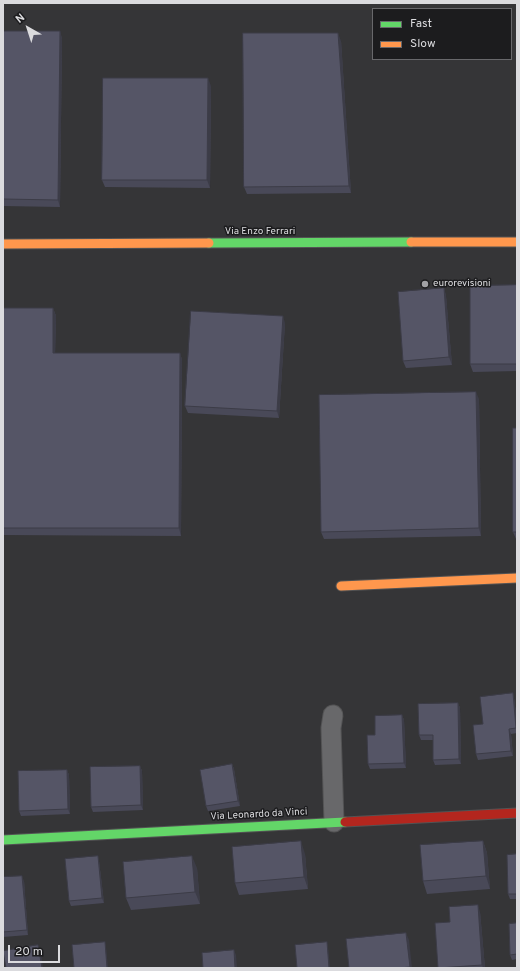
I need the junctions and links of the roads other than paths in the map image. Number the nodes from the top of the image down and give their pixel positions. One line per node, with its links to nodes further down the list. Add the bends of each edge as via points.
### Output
1 (517, 242): 2 (street, Via Enzo Ferrari)
2 (3, 244)
3 (517, 578): 4 (street)
4 (341, 586)
5 (333, 715): 7 (street, via 331,728)
6 (517, 812): 7 (street, Via Leonardo da Vinci)
7 (334, 822): 8 (street, Via Leonardo da Vinci)
8 (3, 840)

